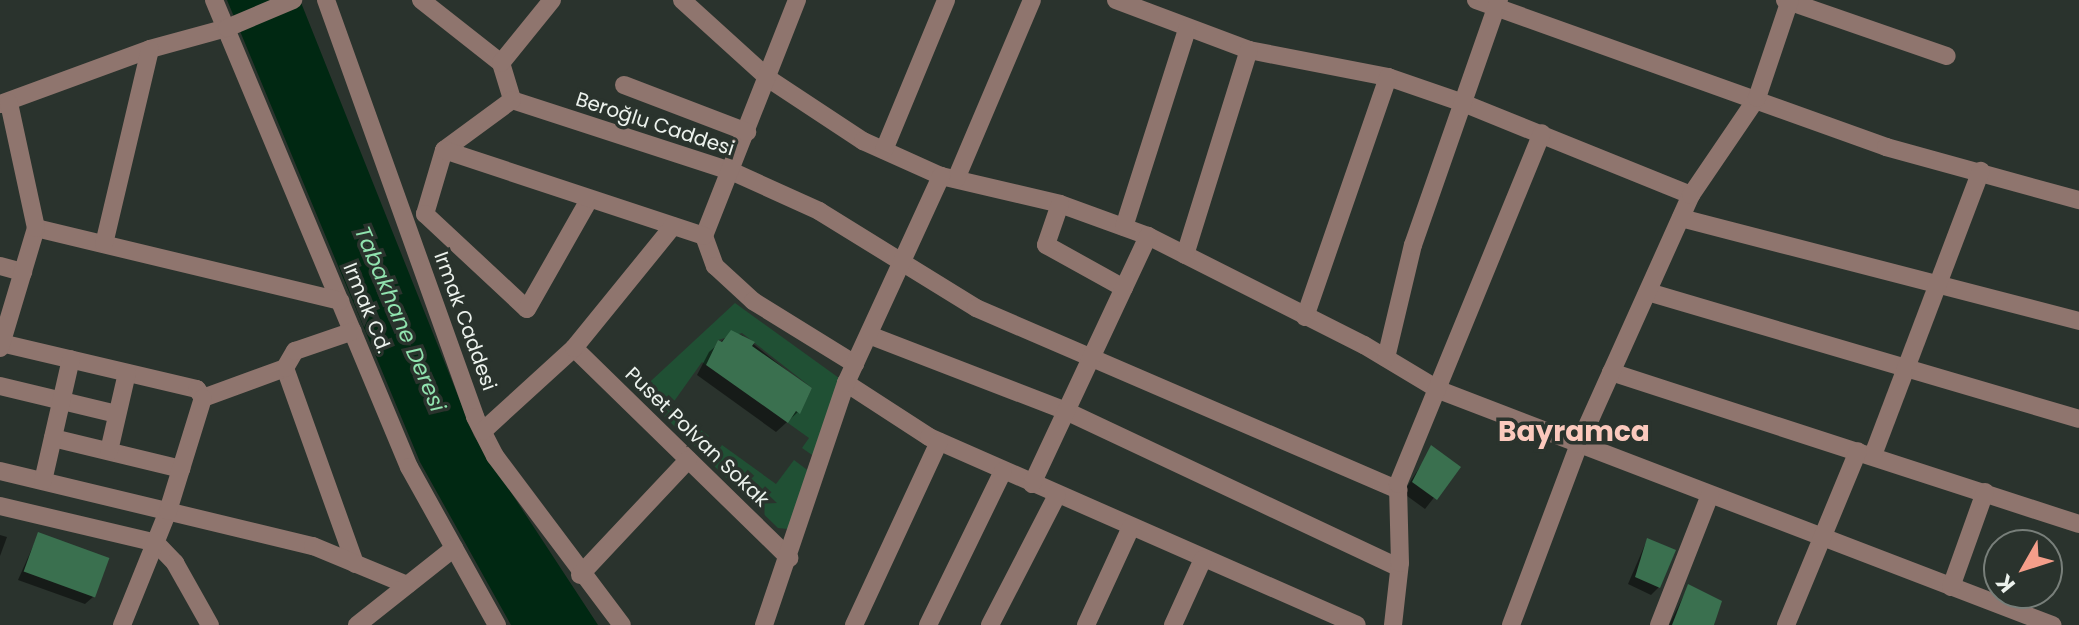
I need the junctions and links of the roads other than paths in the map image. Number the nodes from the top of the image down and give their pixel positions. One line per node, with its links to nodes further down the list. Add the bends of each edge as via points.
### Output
1 (214, 0): 14 (street, Irmak Cd.)
2 (293, 0): 14 (street)
3 (326, 0): 75 (street, Irmak Caddesi)
4 (421, 0): 19 (street)
5 (552, 0): 19 (street)
6 (682, 0): 21 (street)
7 (797, 0): 21 (street)
8 (946, 0): 30 (street)
9 (1032, 0): 33 (street)
10 (1116, 0): 15 (street)
11 (1476, 0): 13 (street)
12 (1788, 1): 18 (street); 23 (street)
13 (1498, 4): 23 (street); 26 (street)
14 (231, 26): 16 (street); 52 (street, Irmak Cd.)
15 (1187, 29): 17 (street); 40 (street)
16 (150, 49): 25 (street); 44 (street)
17 (1249, 50): 20 (street); 45 (street)
18 (1947, 56)
19 (501, 63): 24 (street)
20 (1388, 77): 26 (street); 53 (street)
21 (769, 79): 27 (street); 30 (street, via 817,114)
22 (624, 85): 27 (street)
23 (1757, 98): 32 (street, via 1886,147); 34 (street)
24 (512, 100): 29 (street); 31 (street, Beroğlu Caddesi)
25 (4, 103): 41 (street)
26 (1463, 103): 28 (street); 60 (street, via 1413,245)
27 (747, 132): 31 (street)
28 (1542, 133): 34 (street); 69 (street)
29 (444, 150): 35 (street); 35 (street, via 425,214 527,309)
30 (884, 150): 33 (street)
31 (731, 171): 42 (street); 47 (street, Beroğlu Caddesi, via 819,211)
32 (1981, 171): 36 (street); 49 (street)
33 (948, 178): 37 (street); 47 (street)
34 (1691, 195): 38 (street)
35 (589, 200): 39 (street)
36 (2079, 200)
37 (1060, 204): 40 (street); 50 (street, via 1046,245)
38 (1681, 218): 49 (street); 51 (street)
39 (673, 226): 42 (street); 58 (street)
40 (1124, 227): 43 (street)
41 (36, 228): 44 (street); 48 (street)
42 (704, 236): 62 (street, via 715,266 753,301)
43 (1148, 236): 45 (street); 50 (street)
44 (104, 244): 52 (street)
45 (1185, 255): 53 (street)
46 (0, 266): 48 (street)
47 (902, 266): 56 (street); 59 (street, Beroğlu Caddesi, via 976,308)
48 (23, 272): 57 (street)
49 (1940, 281): 54 (street); 63 (street)
50 (1124, 288): 59 (street)
51 (1648, 292): 63 (street); 65 (street)
52 (340, 301): 55 (street, Irmak Cd.)
53 (1305, 317): 60 (street)
54 (2079, 321)
55 (353, 331): 64 (street, via 295,351); 97 (street, Irmak Cd., via 409,467)
56 (869, 335): 62 (street); 72 (street)
57 (1, 345): 61 (street)
58 (574, 348): 75 (street); 81 (street, Puset Polvan Sokak)
59 (1092, 356): 72 (street); 87 (street, Beroğlu Caddesi)
60 (1386, 358): 69 (street)
61 (71, 359): 66 (street); 71 (street)
62 (855, 364): 67 (street)
63 (1904, 367): 74 (street); 80 (street)
64 (285, 368): 70 (street); 100 (street)
65 (1611, 372): 78 (street); 80 (street)
66 (127, 373): 70 (street, via 197,389); 73 (street)
67 (846, 383): 77 (street); 98 (street)
68 (0, 386): 71 (street)
69 (1439, 390): 78 (street); 87 (street)
70 (203, 398): 82 (street)
71 (62, 401): 73 (street); 76 (street)
72 (1066, 411): 86 (street); 101 (street)
73 (117, 414): 79 (street)
74 (2079, 419)
75 (483, 431): 102 (street, Irmak Caddesi)
76 (53, 438): 79 (street); 85 (street)
77 (939, 442): 84 (street); 112 (street)
78 (1579, 444): 90 (street); 119 (street)
79 (109, 451): 82 (street)
80 (1866, 453): 88 (street); 95 (street)
81 (688, 460): 98 (street, Puset Polvan Sokak); 102 (street)
82 (181, 469): 92 (street)
83 (0, 471): 85 (street)
84 (1003, 471): 86 (street); 113 (street)
85 (43, 481): 92 (street)
86 (1032, 484): 89 (street)
87 (1398, 490): 101 (street)
88 (1985, 492): 93 (street); 104 (street)
89 (1057, 495): 94 (street); 114 (street)
90 (1710, 495): 95 (street); 120 (street)
91 (0, 506): 96 (street)
92 (168, 511): 96 (street); 100 (street, via 313,546)
93 (2079, 524)
94 (1131, 527): 99 (street); 115 (street)
95 (1825, 539): 104 (street); 121 (street)
96 (156, 543): 106 (street); 107 (street, via 175,563)
97 (454, 548): 103 (street); 109 (street, Irmak Cd.)
98 (789, 558): 111 (street)
99 (1203, 559): 116 (street); 117 (street)
100 (355, 564): 103 (street)
101 (1399, 568): 118 (street)
102 (580, 575): 110 (street, Irmak Caddesi)
103 (407, 585): 108 (street)
104 (1951, 587): 105 (street)
105 (2030, 621): 122 (street)
106 (122, 625)
107 (210, 625)
108 (357, 625)
109 (497, 625)
110 (622, 625)
111 (764, 625)
112 (854, 625)
113 (928, 625)
114 (990, 625)
115 (1086, 625)
116 (1173, 625)
117 (1357, 625)
118 (1393, 625)
119 (1511, 625)
120 (1659, 625)
121 (1786, 625)
122 (2052, 625)

